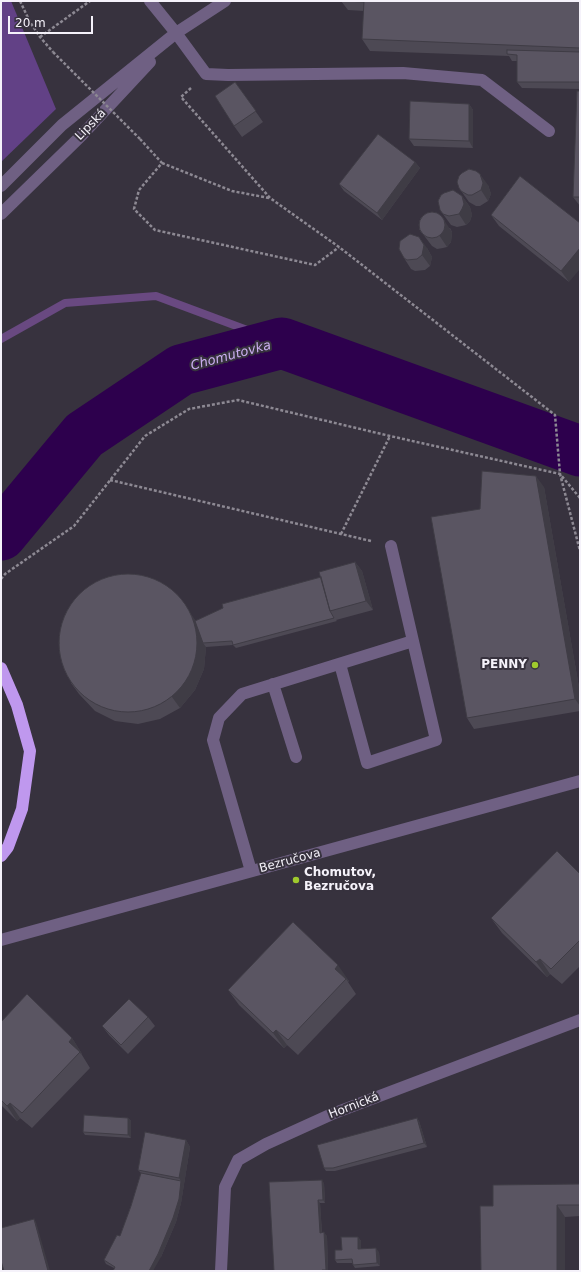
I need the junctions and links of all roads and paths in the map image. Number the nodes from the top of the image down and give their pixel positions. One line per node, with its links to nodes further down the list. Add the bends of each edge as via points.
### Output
1 (20, 1): 6 (path)
2 (90, 1): 6 (path)
3 (150, 1): 5 (street)
4 (225, 1): 5 (street, Lipská)
5 (176, 34): 7 (street); 10 (street, Lipská, via 62,125); 12 (street, Lipská, via 82,135)
6 (40, 37): 9 (path, bridge)
7 (206, 74): 8 (street, via 403,73 482,80); 11 (path, via 181,97)
8 (549, 131)
9 (162, 163): 11 (path, via 232,191); 13 (path, via 139,190 134,209 155,230 315,265)
10 (1, 186)
11 (270, 198): 13 (path)
12 (1, 214)
13 (339, 248): 15 (path, via 555,415)
14 (390, 436): 15 (path); 16 (path, via 238,400 189,409 145,436); 18 (path)
15 (560, 474): 17 (path); 20 (path)
16 (110, 480): 18 (path); 21 (path, via 74,526)
17 (580, 498)
18 (342, 534): 19 (path)
19 (391, 546): 22 (street)
20 (580, 551)
21 (1, 579)
22 (412, 641): 23 (street); 23 (street, via 436,740 367,763)
23 (340, 664): 25 (street)
24 (1, 668): 28 (highway, via 17,704 30,751 22,809 8,847)
25 (273, 684): 26 (street); 29 (street, via 242,694 219,718 213,740)
26 (296, 757)
27 (580, 782): 29 (street, Bezručova)
28 (1, 856)
29 (251, 871): 30 (street, Bezručova)
30 (1, 940)
31 (580, 1020): 32 (street, Hornická, via 332,1114 266,1144 238,1160 225,1187)
32 (221, 1271)

